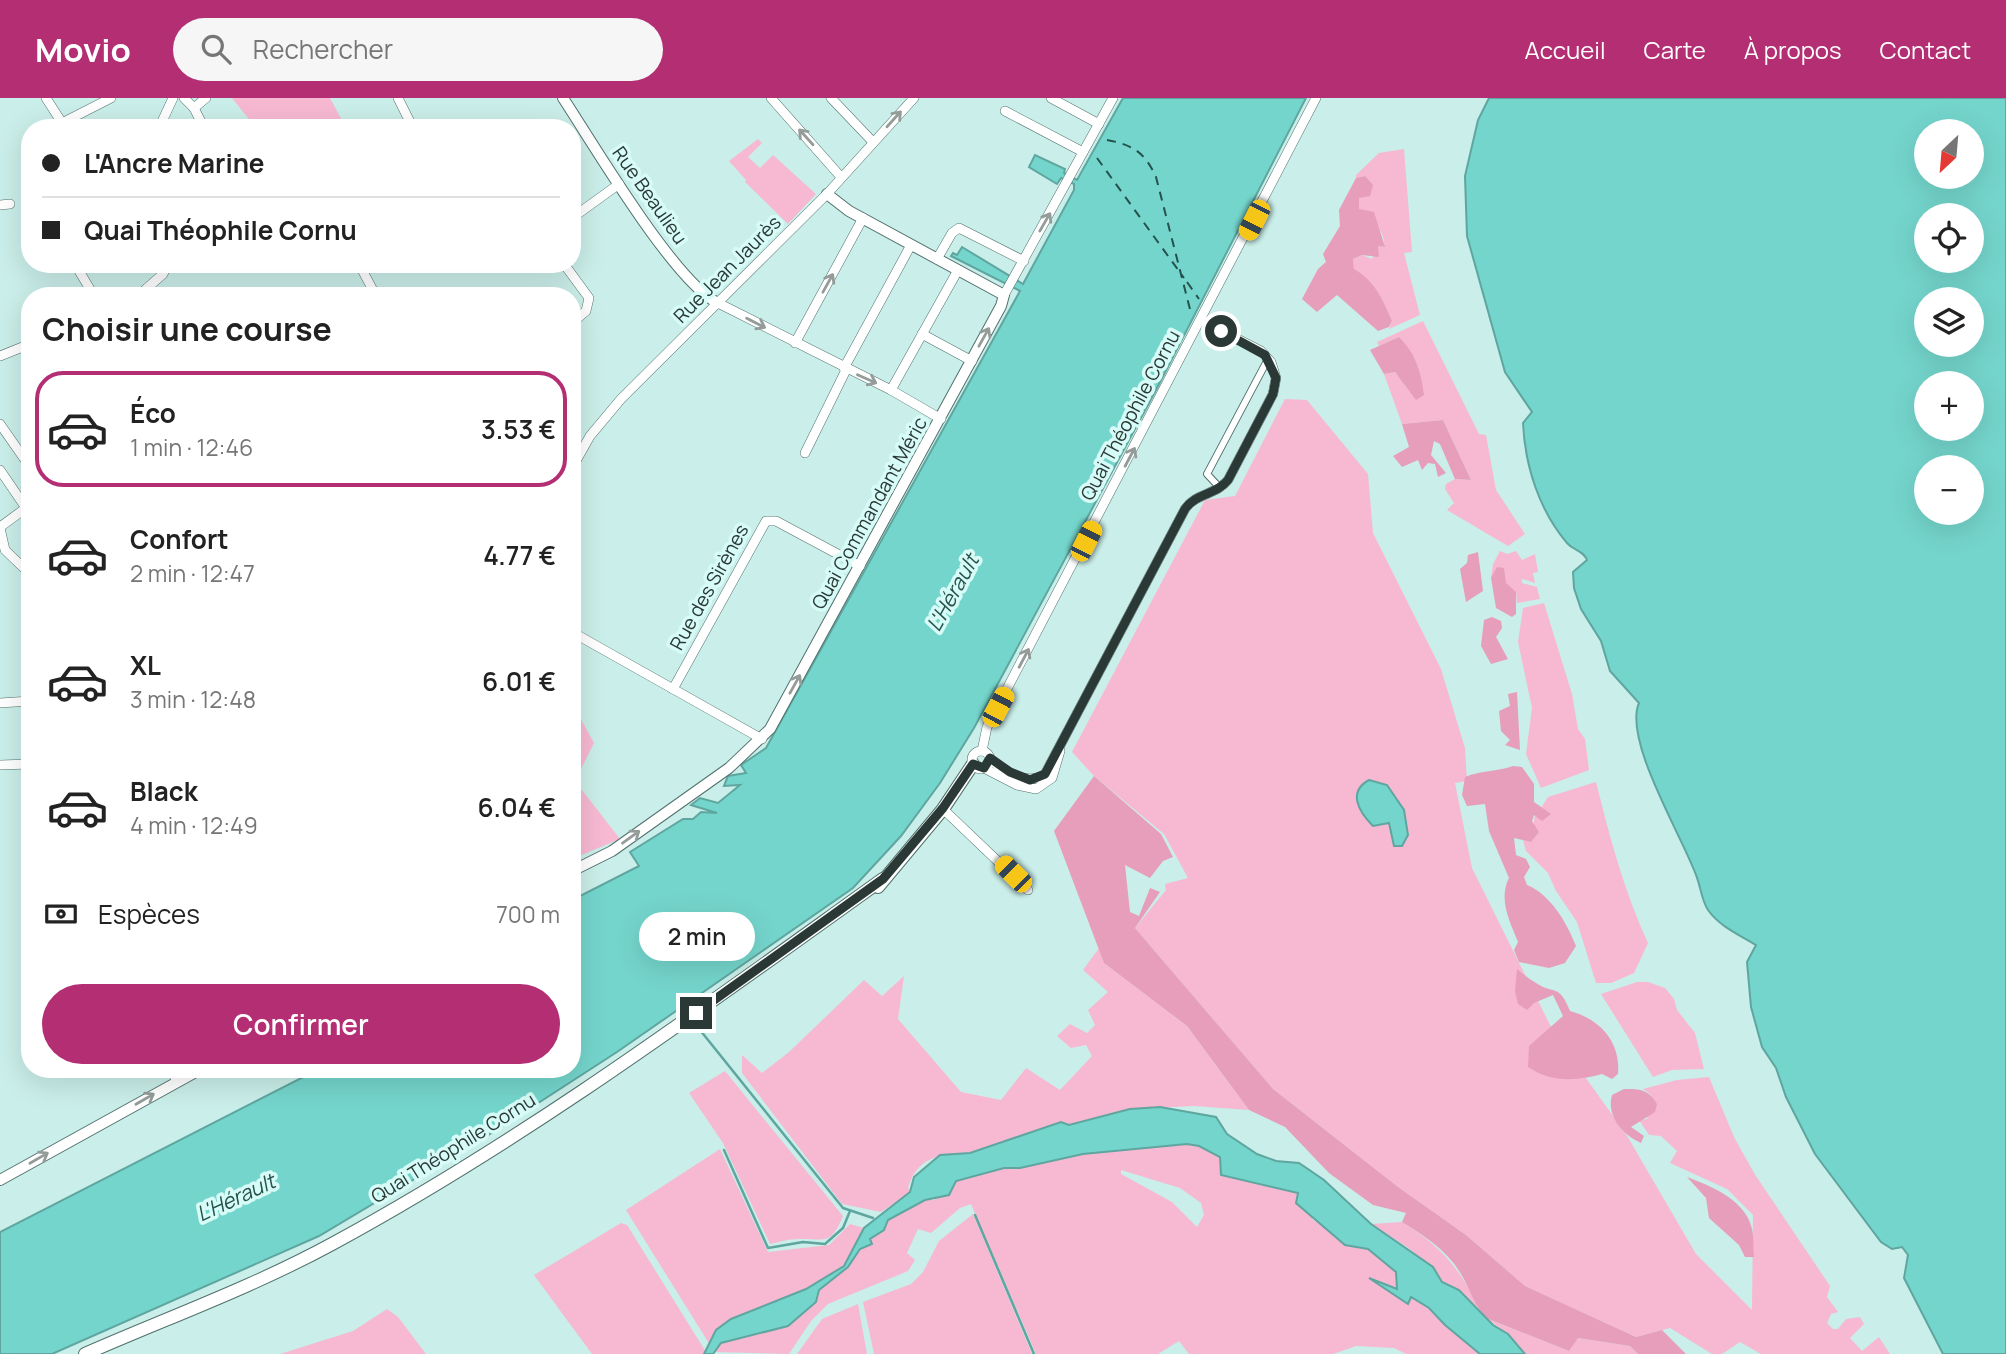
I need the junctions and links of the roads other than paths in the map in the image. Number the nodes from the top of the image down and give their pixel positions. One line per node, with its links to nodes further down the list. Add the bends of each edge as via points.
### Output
1 (46, 98): 16 (street)
2 (111, 98): 17 (street)
3 (173, 98): 18 (street)
4 (184, 98): 14 (street)
5 (206, 98): 14 (street)
6 (398, 98): 20 (street)
7 (563, 98): 21 (street, Rue Beaulieu)
8 (771, 98): 26 (street, one-way to 8)
9 (831, 98): 24 (street)
10 (914, 98): 24 (street, Rue Jean Jaurès, one-way to 10)
11 (1051, 98): 22 (street)
12 (1113, 98): 22 (street, Quai Commandant Méric)
13 (1316, 98): 41 (street, Quai Théophile Cornu)
14 (194, 108): 19 (street)
15 (1005, 111): 25 (street)
16 (60, 119)
17 (74, 119)
18 (163, 119)
19 (200, 119)
20 (408, 119)
21 (577, 119)
22 (1099, 124): 25 (street, Quai Commandant Méric)
23 (581, 126): 27 (street, Rue Beaulieu)
24 (873, 142): 26 (street, Rue Jean Jaurès)
25 (1083, 152): 33 (street, Quai Commandant Méric, one-way to 25)
26 (841, 177): 28 (street, Rue Jean Jaurès)
27 (619, 184): 29 (street); 39 (street, Rue Beaulieu, via 686,275)
28 (827, 194): 30 (street); 39 (street, Rue Jean Jaurès)
29 (581, 211)
30 (863, 218): 31 (street); 43 (street, one-way to 30)
31 (911, 245): 32 (street); 48 (street)
32 (937, 259): 33 (street, via 959,228); 34 (street)
33 (1024, 261): 38 (street, Quai Commandant Méric)
34 (958, 270): 38 (street); 42 (street)
35 (164, 273): 36 (street)
36 (148, 287)
37 (581, 287): 40 (street, via 589,298)
38 (1009, 287): 47 (street, Quai Commandant Méric, one-way to 38)
39 (718, 303): 43 (street, one-way to 43); 52 (street, Rue Jean Jaurès, via 615,406)
40 (581, 315)
41 (1202, 321): 46 (street); 68 (street, Quai Théophile Cornu, one-way to 41, via 987,727)
42 (922, 334): 47 (street); 49 (street)
43 (795, 343): 48 (street)
44 (21, 348): 45 (street)
45 (0, 356)
46 (1268, 359): 56 (street, via 1276,378 1273,394); 56 (street, via 1207,474)
47 (972, 361): 50 (street, Quai Commandant Méric)
48 (845, 369): 49 (street, one-way to 49); 53 (street)
49 (891, 390): 50 (street)
50 (941, 419): 61 (street, Quai Commandant Méric)
51 (0, 424): 54 (street)
52 (581, 452)
53 (805, 453)
54 (21, 454)
55 (0, 470): 57 (street)
56 (1220, 488): 67 (street, via 1196,498 1185,509)
57 (21, 501)
58 (21, 512): 59 (street)
59 (0, 528): 60 (street, via 5,550)
60 (21, 565)
61 (860, 566): 63 (street, Rue des Sirènes, via 776,521 766,521); 66 (street, Quai Commandant Méric, one-way to 61)
62 (581, 637): 63 (street)
63 (674, 689): 66 (street)
64 (21, 702): 65 (street)
65 (0, 703)
66 (762, 739): 74 (street, Quai Commandant Méric, one-way to 66, via 612,851)
67 (1060, 746): 69 (street, via 1045,774 1035,779 1021,777); 72 (street, via 1052,778 1036,789)
68 (982, 751): 69 (street); 72 (street, Quai Théophile Cornu, via 974,753)
69 (990, 758): 72 (street)
70 (21, 764): 71 (street)
71 (0, 765)
72 (978, 766): 73 (main road, Quai Théophile Cornu)
73 (943, 808): 75 (street); 80 (main road, Quai Théophile Cornu, via 876,890 849,914 815,929 501,1145 332,1244)
74 (581, 866)
75 (1028, 890)
76 (175, 1078): 78 (street)
77 (184, 1078): 78 (street)
78 (177, 1082): 79 (street, one-way to 78)
79 (0, 1180)
80 (85, 1354)

